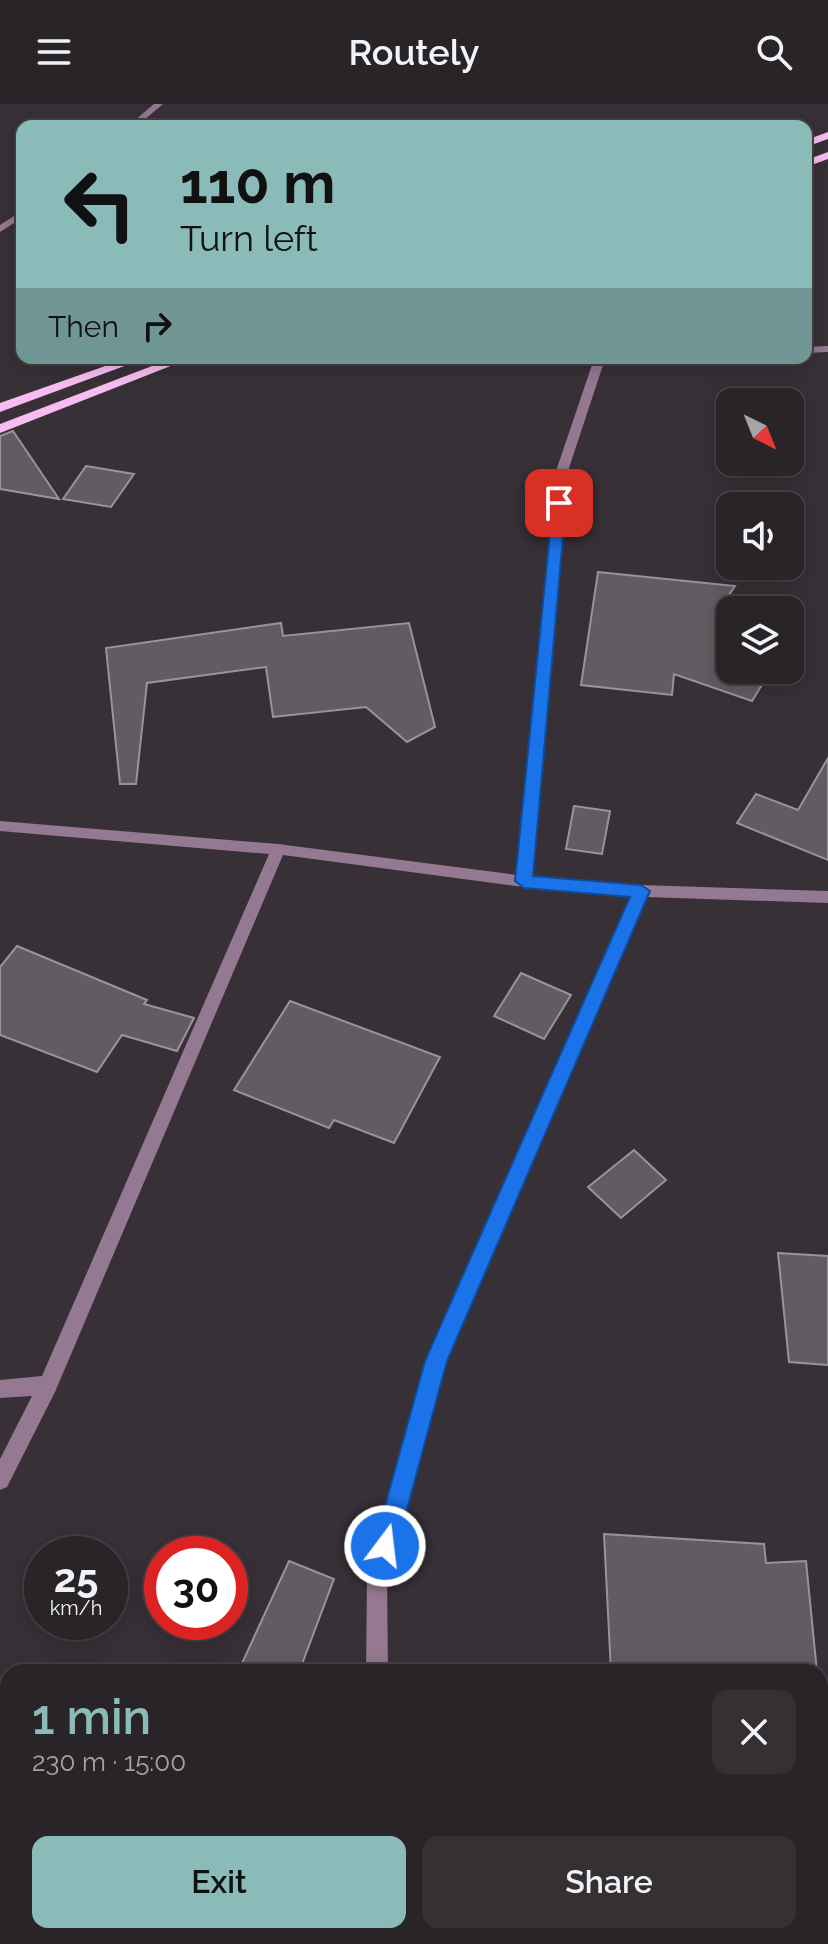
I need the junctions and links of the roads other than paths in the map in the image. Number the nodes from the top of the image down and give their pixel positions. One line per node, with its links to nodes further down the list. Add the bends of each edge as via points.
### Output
1 (159, 104): 2 (street)
2 (139, 120)
3 (123, 364): 6 (main road)
4 (169, 364): 7 (main road)
5 (598, 364): 10 (street, via 562,471)
6 (0, 408)
7 (0, 429)
8 (0, 826): 9 (street)
9 (278, 849): 10 (street); 13 (street)
10 (524, 881): 11 (street)
11 (641, 891): 12 (street); 16 (street, via 436,1361 377,1577)
12 (828, 897)
13 (48, 1385): 14 (street); 15 (street)
14 (0, 1389)
15 (0, 1480)
16 (377, 1664)

